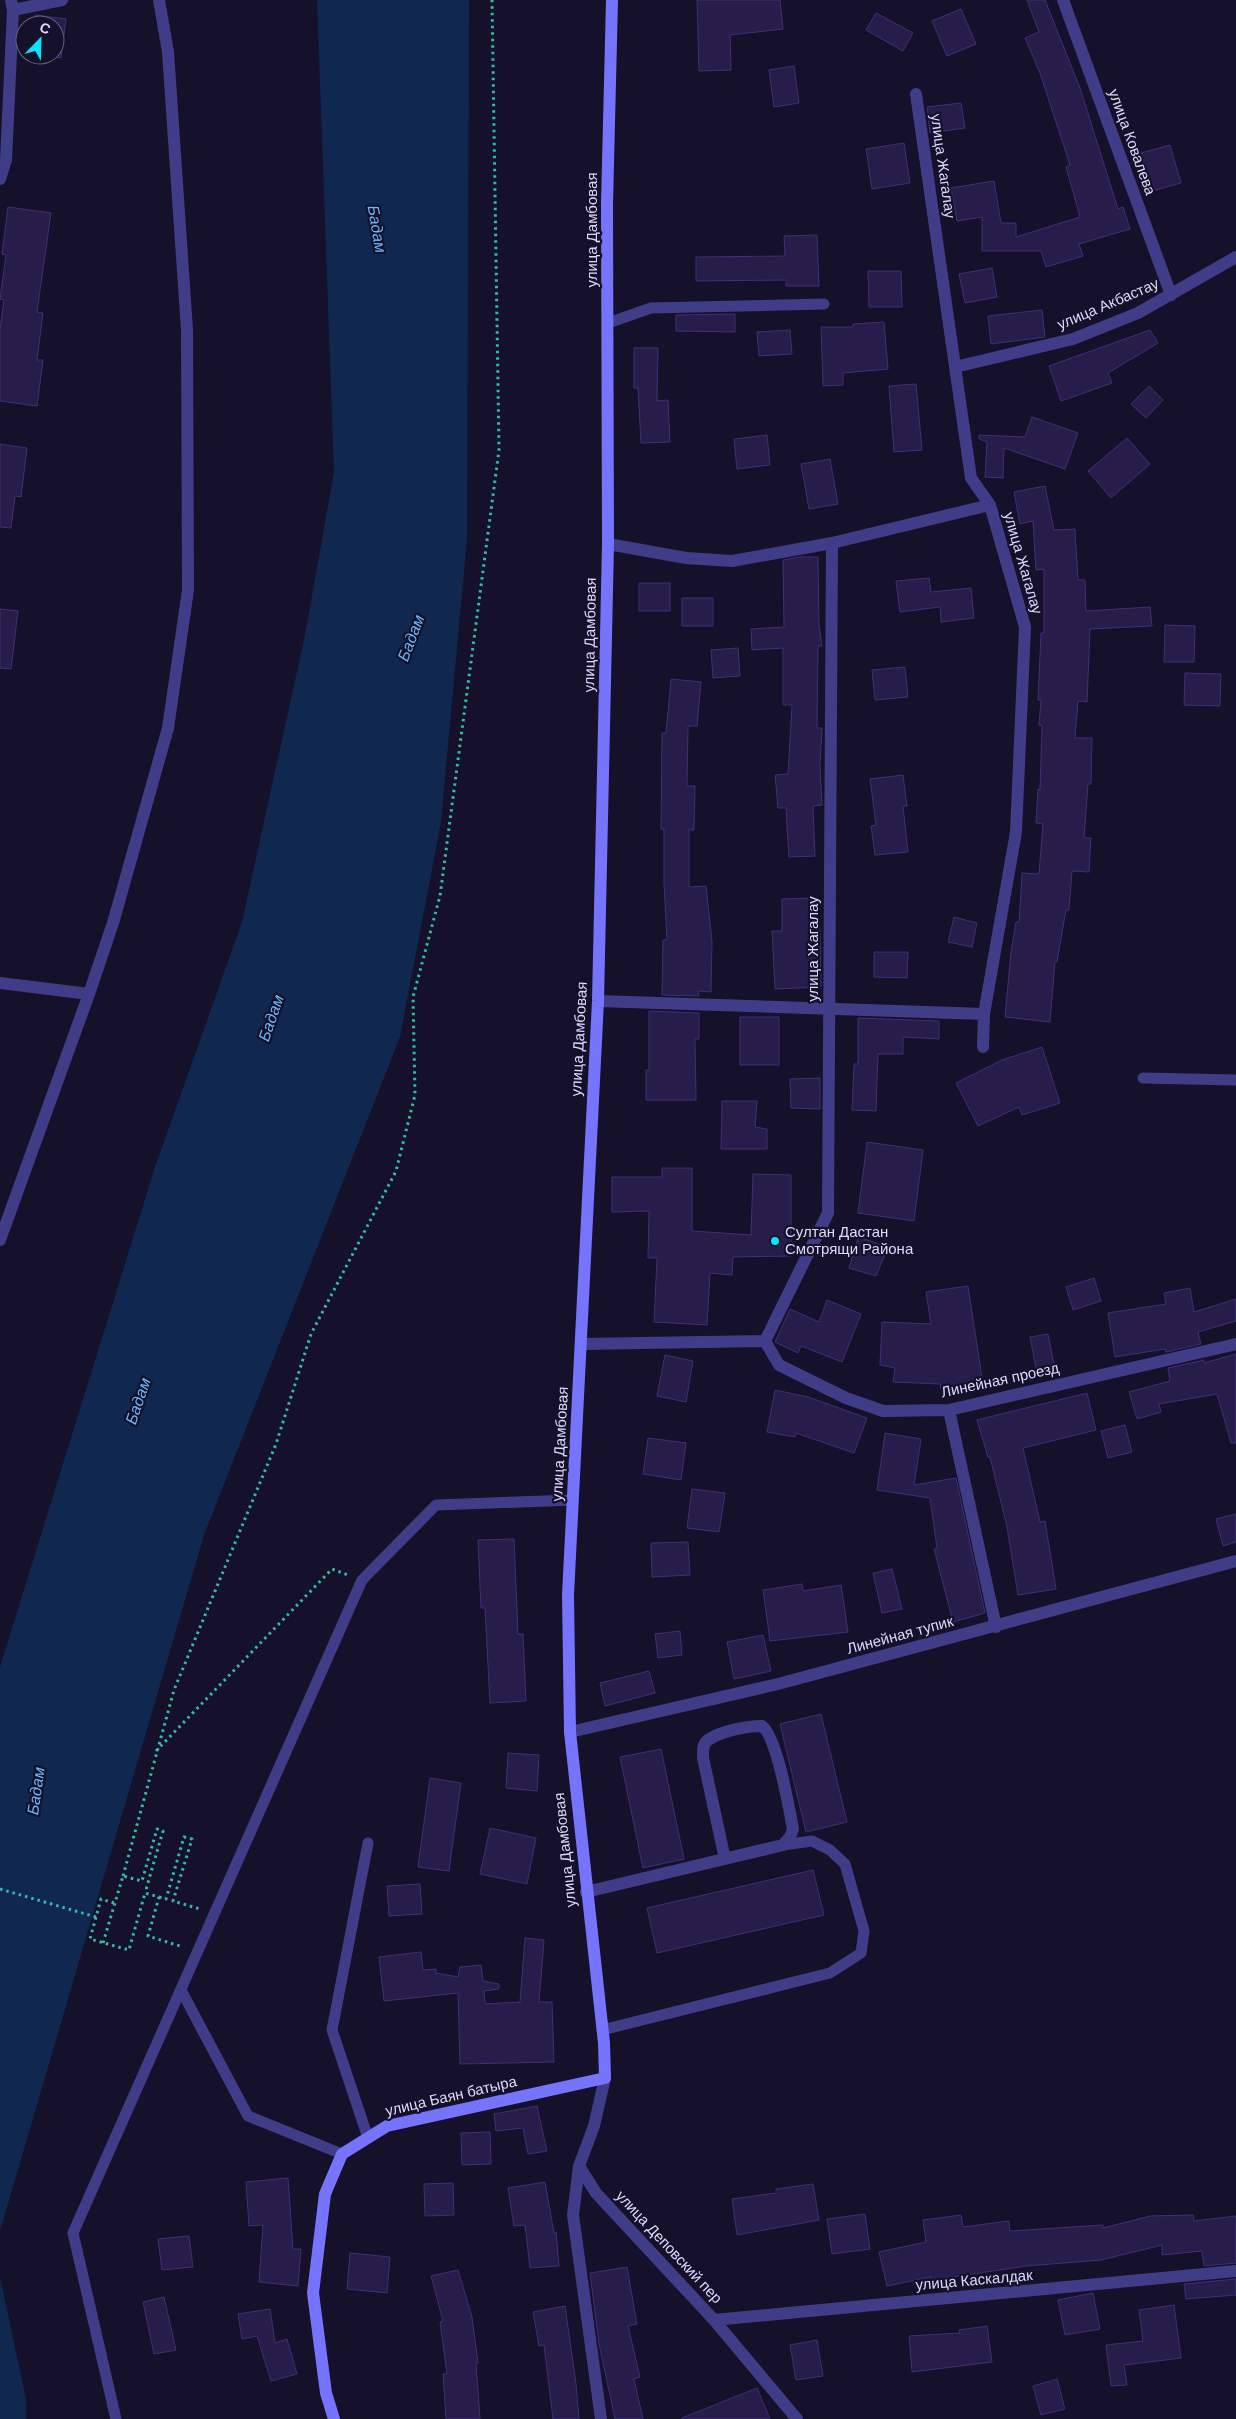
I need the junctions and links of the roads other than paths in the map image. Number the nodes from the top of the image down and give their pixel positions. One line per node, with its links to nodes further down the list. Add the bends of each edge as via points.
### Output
1 (62, 0): 5 (street)
2 (159, 0): 18 (street, via 168,52 187,330 188,590 168,728 113,923)
3 (612, 0): 12 (street, улица Дамбовая)
4 (1063, 0): 10 (street, улица Ковалева)
5 (12, 5): 7 (street)
6 (916, 94): 13 (street, улица Жагалау)
7 (4, 138): 8 (street, via 6,160)
8 (0, 179)
9 (1236, 257): 10 (street, улица Акбастау)
10 (1171, 295): 13 (street, улица Акбастау, via 1138,313 1073,339)
11 (824, 304): 12 (lane, via 651,308)
12 (608, 323): 16 (street, улица Дамбовая)
13 (955, 367): 14 (street, улица Жагалау, via 971,478)
14 (990, 505): 15 (street, улица Жагалау); 21 (street, улица Жагалау, via 1025,627 1016,832)
15 (832, 543): 16 (street, улица Жагалау, via 732,561 686,558); 20 (street, улица Жагалау)
16 (608, 544): 19 (street, улица Дамбовая)
17 (0, 983): 18 (street)
18 (89, 994): 25 (street)
19 (598, 1001): 20 (street); 27 (street, улица Дамбовая)
20 (829, 1007): 21 (street); 26 (street, улица Жагалау, via 828,1213)
21 (984, 1014): 22 (street, улица Жагалау)
22 (983, 1047)
23 (1143, 1078): 24 (lane)
24 (1236, 1080)
25 (0, 1240)
26 (765, 1341): 27 (street); 29 (street, Линейная проезд, via 778,1365 846,1398 883,1411)
27 (581, 1344): 30 (street, улица Дамбовая)
28 (1236, 1344): 29 (street, Линейная проезд)
29 (949, 1410): 32 (street)
30 (573, 1500): 33 (street, улица Дамбовая, via 568,1595); 38 (lane, via 436,1505 362,1580)
31 (1236, 1562): 32 (street, Линейная тупик)
32 (996, 1627): 33 (street, Линейная тупик, via 778,1684)
33 (570, 1732): 37 (street, улица Дамбовая)
34 (368, 1843): 41 (lane, via 332,2030)
35 (783, 1845): 36 (street); 36 (street, via 793,1829 773,1745 767,1730 754,1726 707,1740 703,1748); 39 (lane, via 812,1841 830,1850 845,1864 864,1931 861,1953 830,1973)
36 (725, 1859): 37 (street)
37 (586, 1892): 39 (street, улица Дамбовая)
38 (181, 1990): 42 (lane, via 248,2116); 46 (lane, via 73,2233)
39 (602, 2030): 40 (street, улица Дамбовая)
40 (605, 2078): 41 (street, улица Баян батыра, via 387,2126); 43 (street, via 594,2126)
41 (368, 2138): 42 (street, улица Баян батыра)
42 (342, 2154): 47 (street, via 325,2194 313,2294 326,2393)
43 (579, 2166): 45 (street, улица Деповский пер, via 596,2193); 48 (street, via 573,2215)
44 (1236, 2271): 45 (street, улица Каскалдак)
45 (714, 2320): 49 (street, улица Деповский пер)
46 (116, 2419)
47 (334, 2419)
48 (601, 2419)
49 (797, 2419)

